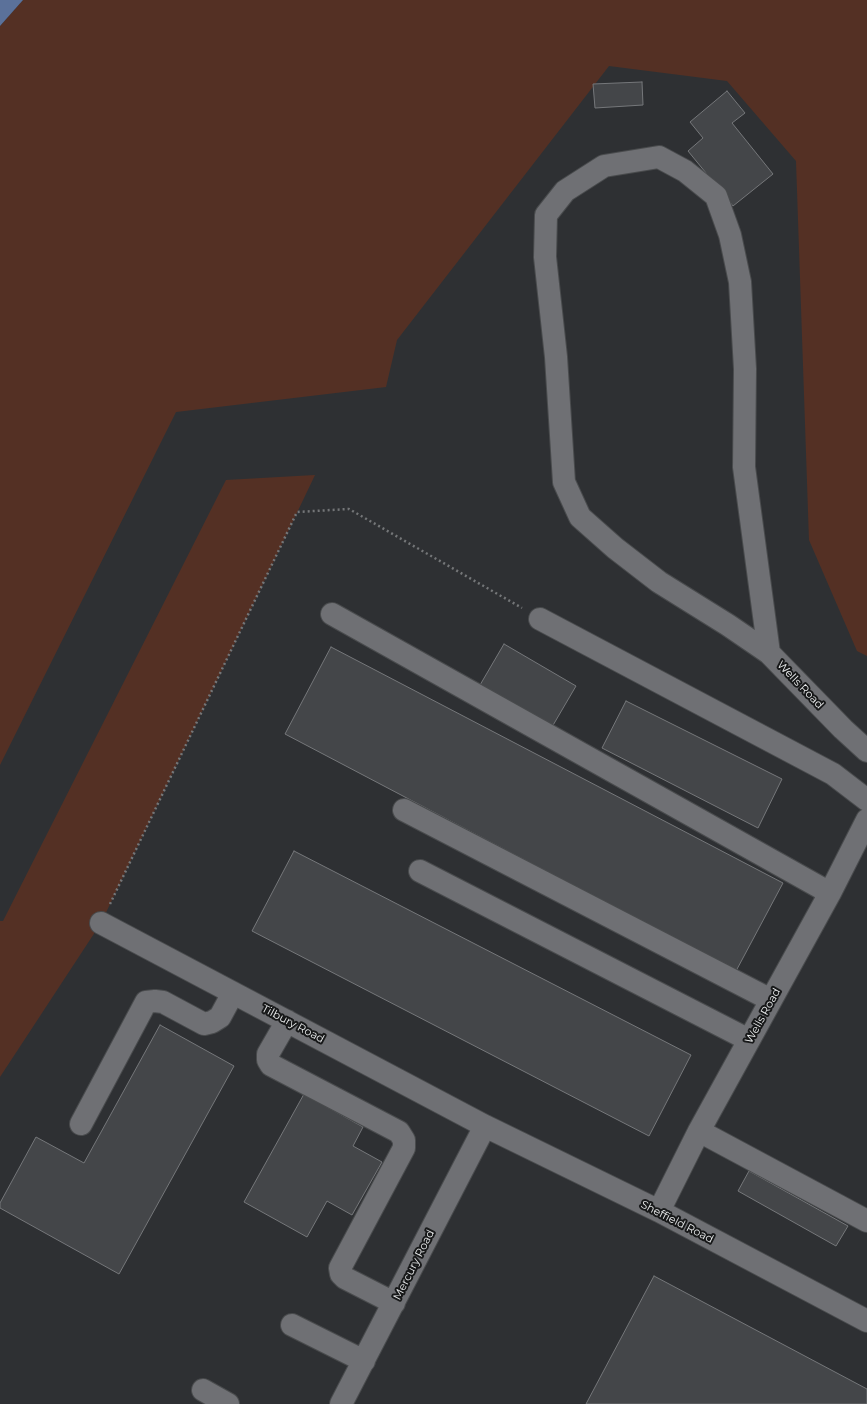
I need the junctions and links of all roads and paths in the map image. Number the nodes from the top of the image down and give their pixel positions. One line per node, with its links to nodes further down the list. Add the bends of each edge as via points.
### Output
1 (332, 614): 9 (street)
2 (540, 619): 5 (street, via 833,774); 10 (path, via 349,509 298,512)
3 (769, 653): 3 (street, Wells Road, via 744,467 745,369 740,282 730,236 716,196 685,171 659,157 604,166 565,191 546,215 545,257 556,357 564,482 580,517 615,548 659,582); 4 (street, Wells Road)
4 (867, 751)
5 (867, 800)
6 (404, 810): 12 (street)
7 (867, 820): 9 (street, Wells Road)
8 (420, 871): 14 (street)
9 (830, 893): 12 (street, Wells Road)
10 (101, 923): 11 (street, Tilbury Road)
11 (233, 993): 13 (street, Tilbury Road); 15 (street, via 220,1017 204,1024 163,1002 146,1002)
12 (771, 1000): 14 (street, Wells Road)
13 (287, 1021): 16 (street, Tilbury Road); 20 (street, via 268,1054 271,1065 399,1132 404,1140 404,1148 340,1268 345,1278)
14 (749, 1040): 17 (street, Wells Road)
15 (81, 1124)
16 (485, 1126): 18 (street, Sheffield Road); 20 (street, Mercury Road)
17 (699, 1131): 18 (street, Wells Road); 19 (street)
18 (659, 1211): 21 (street, Sheffield Road)
19 (867, 1221)
20 (394, 1303): 23 (street, Mercury Road)
21 (867, 1321)
22 (292, 1325): 23 (street)
23 (364, 1361): 26 (street, Mercury Road)
24 (203, 1390): 25 (street)
25 (228, 1404)
26 (342, 1404)

